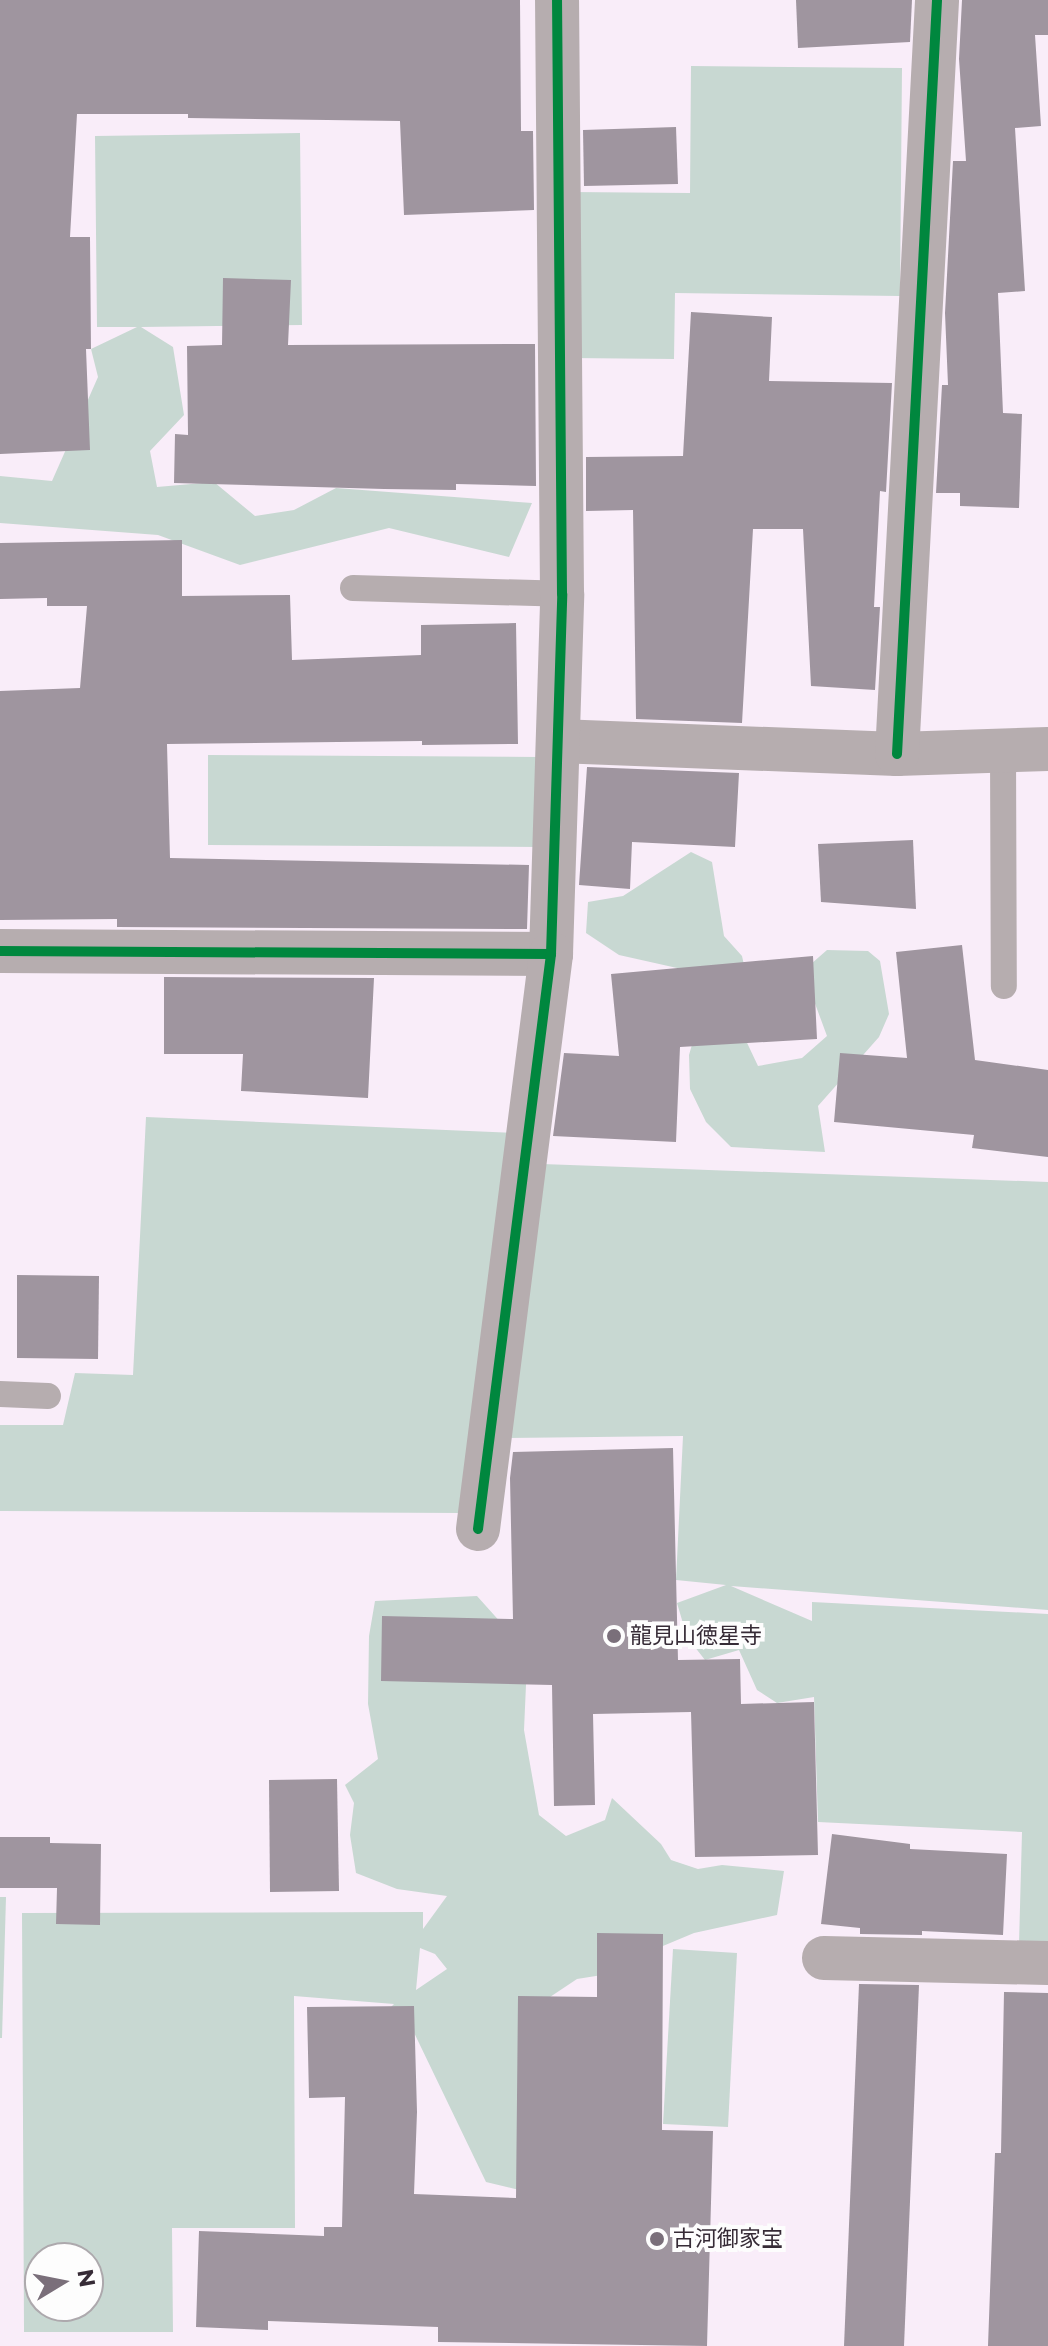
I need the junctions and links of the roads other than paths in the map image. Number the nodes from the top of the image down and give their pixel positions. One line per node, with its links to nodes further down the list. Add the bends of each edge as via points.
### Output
1 (557, 0): 4 (street)
2 (937, 0): 8 (street)
3 (353, 588): 4 (lane)
4 (562, 594): 5 (street)
5 (558, 741): 8 (street); 10 (street)
6 (1048, 749): 7 (street)
7 (1003, 751): 8 (street); 11 (lane)
8 (897, 754)
9 (0, 951): 10 (street)
10 (551, 954): 14 (street)
11 (1004, 986)
12 (0, 1394): 13 (lane)
13 (48, 1396)
14 (478, 1529)
15 (824, 1958): 16 (street)
16 (1048, 1963)

